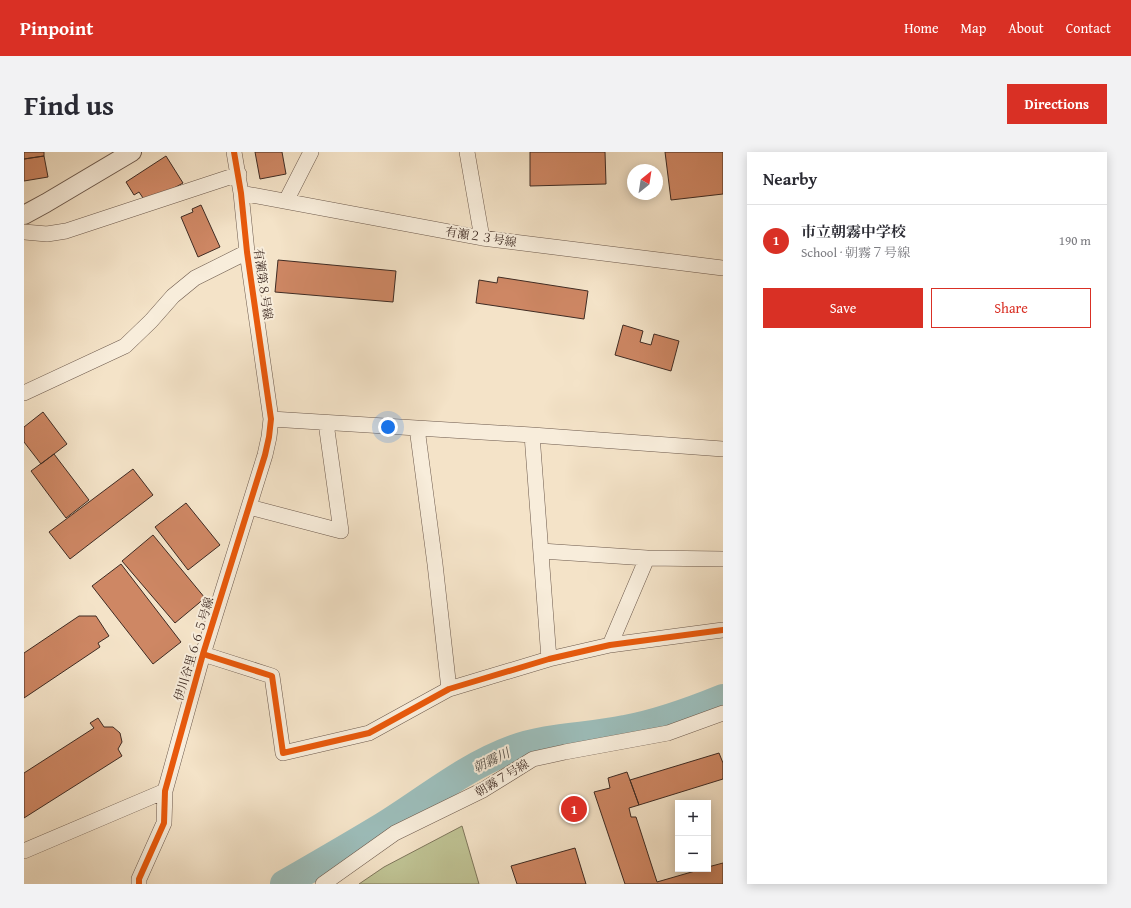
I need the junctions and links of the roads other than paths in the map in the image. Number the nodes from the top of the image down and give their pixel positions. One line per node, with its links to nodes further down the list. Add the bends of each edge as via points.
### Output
1 (132, 152): 8 (street)
2 (234, 152): 5 (street, 有瀬第８号線)
3 (311, 152): 7 (street)
4 (467, 152): 10 (street)
5 (239, 174): 6 (street, 有瀬第８号線); 9 (street, via 66,231 47,234)
6 (241, 193): 7 (street, 有瀬２３号線); 11 (street, 有瀬第８号線)
7 (286, 201): 10 (street, 有瀬２３号線)
8 (24, 214)
9 (24, 232)
10 (482, 238): 12 (street, 有瀬２３号線)
11 (247, 252): 13 (street, via 195,278 173,296 125,346); 14 (street, 有瀬第８号線)
12 (723, 268)
13 (24, 393)
14 (271, 420): 15 (street); 19 (street, 伊川谷里６６５号線, via 265,455)
15 (326, 423): 16 (street); 19 (street, via 341,532)
16 (417, 428): 17 (street); 27 (street)
17 (532, 435): 18 (street); 20 (street)
18 (723, 449)
19 (249, 507): 25 (street, 伊川谷里６６５号線)
20 (541, 551): 21 (street); 26 (street)
21 (647, 558): 22 (street); 24 (street)
22 (723, 559)
23 (723, 630): 24 (street)
24 (610, 645): 26 (street)
25 (202, 654): 27 (street, via 272,676 283,753 369,734); 29 (street, 伊川谷里６６５号線)
26 (549, 659): 27 (street)
27 (449, 689)
28 (723, 713): 32 (street, 朝霧７号線, via 668,733 533,759 483,790 395,833)
29 (165, 791): 30 (street); 31 (street, 伊川谷里６６５号線, via 164,823)
30 (24, 852)
31 (139, 884)
32 (323, 884)

